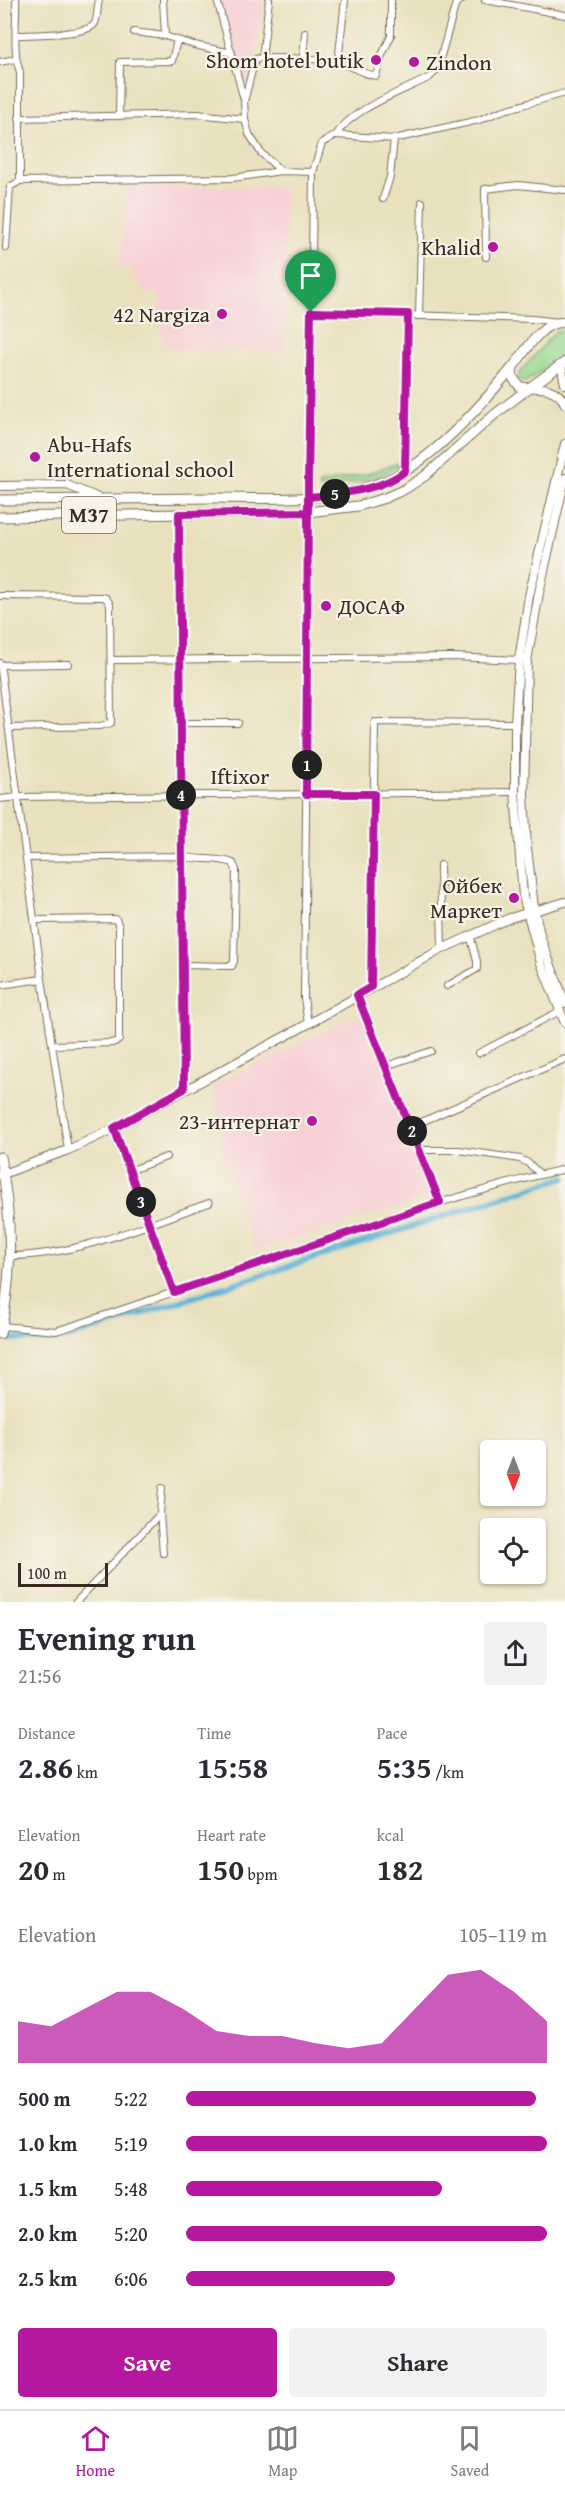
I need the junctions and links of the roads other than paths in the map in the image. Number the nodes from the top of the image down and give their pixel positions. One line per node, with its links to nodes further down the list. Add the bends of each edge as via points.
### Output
1 (16, 0): 13 (street)
2 (99, 0): 13 (street, via 91,28)
3 (164, 0): 14 (street)
4 (217, 0): 16 (street)
5 (269, 0): 17 (street)
6 (345, 0): 21 (street)
7 (391, 0): 21 (street, via 391,36 376,76)
8 (462, 0): 27 (street, via 456,3 437,70 362,111)
9 (485, 0): 10 (street)
10 (565, 15)
11 (134, 32): 14 (street)
12 (305, 33): 18 (street)
13 (17, 35): 19 (street)
14 (165, 36): 15 (street)
15 (177, 40): 16 (street); 24 (street, via 172,62 120,62)
16 (232, 53): 23 (street)
17 (262, 58): 18 (street); 23 (street, via 255,59)
18 (303, 58): 21 (street)
19 (15, 59): 20 (street); 25 (street, via 20,72)
20 (0, 62)
21 (338, 62)
22 (565, 93): 28 (street, via 479,120)
23 (244, 99): 26 (street)
24 (119, 116): 25 (street); 26 (street, via 196,114)
25 (19, 118): 31 (street)
26 (245, 119): 29 (street, via 255,144)
27 (336, 135): 28 (street); 30 (street, via 322,143)
28 (394, 139): 33 (street)
29 (280, 171): 30 (street); 31 (street, via 233,178)
30 (313, 172): 37 (street)
31 (20, 181): 35 (street, via 10,187)
32 (565, 190): 36 (street, via 518,185 485,189)
33 (383, 199)
34 (422, 202): 39 (street)
35 (6, 248)
36 (486, 257)
37 (311, 312): 38 (street); 53 (street)
38 (408, 314): 39 (street); 49 (street)
39 (419, 315): 40 (street)
40 (530, 319): 41 (street); 42 (street, via 538,325)
41 (563, 320): 42 (main road, M37, via 546,326)
42 (540, 333): 44 (main road, M37)
43 (563, 363): 45 (main road); 46 (main road, M37)
44 (512, 368): 46 (main road, via 517,384); 49 (main road, M37, via 484,402)
45 (565, 384)
46 (529, 388): 47 (main road, via 552,390); 56 (main road, M37, via 405,489 358,506)
47 (565, 404)
48 (565, 444): 52 (main road)
49 (404, 472): 53 (main road, M37, via 367,487)
50 (565, 478): 52 (main road)
51 (0, 486): 55 (street, via 67,485)
52 (558, 492): 63 (main road, via 529,596); 80 (main road, via 535,613 525,696 524,803)
53 (308, 497): 55 (main road, M37); 56 (street)
54 (0, 500): 55 (main road, M37)
55 (103, 500)
56 (308, 512): 57 (main road, M37); 60 (street)
57 (179, 514): 58 (main road, M37); 62 (street)
58 (0, 517)
59 (0, 596): 61 (street, via 106,598 110,604)
60 (308, 659): 62 (street); 63 (street); 72 (street)
61 (112, 660): 62 (street); 69 (street, via 108,726)
62 (180, 660): 66 (street)
63 (519, 660): 68 (main road)
64 (0, 664): 65 (street); 69 (street)
65 (68, 664)
66 (180, 723): 67 (street); 71 (street)
67 (238, 723)
68 (515, 723): 70 (main road); 73 (street, via 375,722)
69 (10, 728): 74 (street)
70 (515, 792): 73 (street, Iftixor); 80 (main road, via 518,850)
71 (181, 794): 72 (street, Iftixor); 74 (street, Iftixor); 76 (street)
72 (306, 794): 73 (street, Iftixor); 93 (street, via 304,998)
73 (374, 794): 88 (street)
74 (19, 796): 75 (street, Iftixor); 77 (street)
75 (0, 799)
76 (181, 856): 77 (street); 84 (street); 84 (street, via 223,860 233,863 236,870 232,966)
77 (27, 858): 81 (street)
78 (440, 865): 83 (street)
79 (565, 902): 80 (main road)
80 (530, 912): 82 (main road); 90 (main road); 91 (main road, via 541,963)
81 (35, 920): 85 (street); 94 (street, via 116,920 119,927 119,1040)
82 (470, 935): 83 (main road); 87 (street, via 477,969)
83 (441, 949): 88 (main road)
84 (183, 964): 99 (street)
85 (42, 979): 86 (street); 94 (street)
86 (0, 985)
87 (447, 986)
88 (371, 987): 89 (main road)
89 (357, 995): 93 (main road); 98 (street)
90 (565, 1003)
91 (560, 1011): 92 (main road); 96 (street)
92 (565, 1023)
93 (308, 1024): 99 (main road)
94 (52, 1045): 102 (street)
95 (431, 1051): 98 (street)
96 (479, 1053)
97 (565, 1059): 100 (street)
98 (386, 1066): 100 (street)
99 (184, 1089): 101 (main road)
100 (410, 1127): 103 (street)
101 (114, 1128): 102 (main road); 107 (street)
102 (68, 1150): 109 (main road)
103 (419, 1150): 108 (street, via 459,1150 525,1160); 110 (street)
104 (0, 1157): 109 (main road)
105 (166, 1157): 107 (street)
106 (565, 1169): 108 (street)
107 (129, 1170): 112 (street)
108 (540, 1174): 110 (street)
109 (2, 1175): 113 (main road)
110 (440, 1202): 114 (street)
111 (209, 1203): 112 (street)
112 (149, 1223): 113 (street, via 45,1254); 114 (street)
113 (9, 1256): 115 (main road)
114 (174, 1292): 115 (street, via 56,1331)
115 (1, 1330)
116 (162, 1488): 117 (street)
117 (159, 1514): 118 (street); 119 (street)
118 (163, 1553)
119 (76, 1602)

